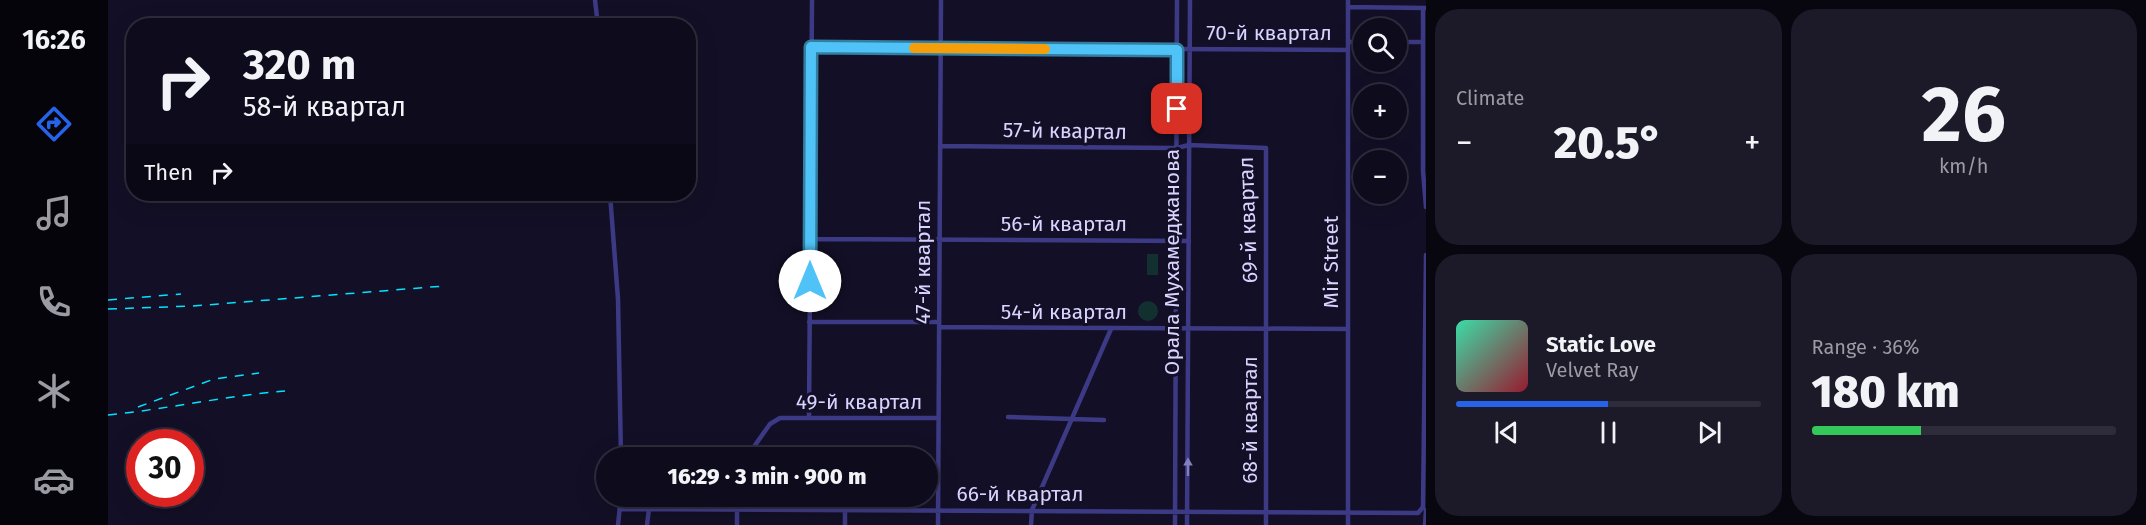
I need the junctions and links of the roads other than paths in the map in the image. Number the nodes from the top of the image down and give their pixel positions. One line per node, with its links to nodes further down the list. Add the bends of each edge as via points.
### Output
1 (595, 0): 9 (street)
2 (812, 0): 14 (street)
3 (941, 0): 15 (street, 47-й квартал)
4 (1177, 0): 16 (street, Орала Мухамеджанова)
5 (1190, 0): 17 (street, Орала Мухамеджанова)
6 (1348, 0): 7 (street, Mir Street)
7 (1348, 7): 8 (street); 10 (street, Mir Street)
8 (1424, 8): 13 (street)
9 (597, 18)
10 (1348, 42): 11 (street); 18 (street, Mir Street)
11 (1353, 42)
12 (1407, 42): 13 (street)
13 (1423, 42): 23 (street)
14 (811, 47): 15 (street, 70-й квартал); 24 (street)
15 (941, 48): 16 (street, 70-й квартал); 20 (street, 47-й квартал)
16 (1177, 50): 17 (street, 70-й квартал); 21 (street, Орала Мухамеджанова)
17 (1190, 50): 18 (street, 70-й квартал); 19 (street, Орала Мухамеджанова)
18 (1348, 50): 35 (street, Mir Street)
19 (1189, 145): 21 (street, 57-й квартал); 27 (street, Орала Мухамеджанова); 34 (street, 69-й квартал, via 1266,148)
20 (940, 146): 21 (street, 57-й квартал); 25 (street, 47-й квартал)
21 (1176, 148): 26 (street, Орала Мухамеджанова)
22 (611, 201): 41 (street, via 618,299)
23 (1426, 207)
24 (810, 239): 25 (street, 56-й квартал); 29 (street)
25 (940, 240): 26 (street, 56-й квартал); 30 (street, 47-й квартал)
26 (1176, 241): 27 (street, 56-й квартал); 32 (street, Орала Мухамеджанова)
27 (1189, 241): 33 (street, Орала Мухамеджанова)
28 (1426, 255): 49 (street)
29 (810, 322): 30 (street, 54-й квартал); 37 (street)
30 (939, 325): 31 (street, 54-й квартал); 38 (street, 47-й квартал)
31 (1111, 329): 32 (street, 54-й квартал); 39 (street)
32 (1176, 329): 33 (street, 54-й квартал); 50 (street, Орала Мухамеджанова)
33 (1188, 329): 34 (street, 54-й квартал); 51 (street, Орала Мухамеджанова, one-way to 33)
34 (1267, 330): 35 (street, 54-й квартал); 52 (street, 68-й квартал)
35 (1348, 330): 53 (street, Mir Street)
36 (1008, 417): 39 (street)
37 (809, 418): 38 (street, 49-й квартал); 42 (street, 49-й квартал, via 780,418 770,424)
38 (938, 418): 47 (street, 47-й квартал)
39 (1072, 419): 40 (street); 48 (street)
40 (1104, 420)
41 (621, 447)
42 (754, 447)
43 (620, 509): 44 (street, 66-й квартал); 54 (street)
44 (649, 509): 45 (street, 66-й квартал); 55 (street)
45 (737, 510): 46 (street, 66-й квартал); 56 (street)
46 (845, 510): 47 (street, 66-й квартал); 57 (street)
47 (938, 510): 48 (street, 66-й квартал); 58 (street, 47-й квартал)
48 (1032, 510): 50 (street, 66-й квартал); 59 (street)
49 (1424, 510): 53 (street, 66-й квартал); 64 (street)
50 (1175, 511): 51 (street, 66-й квартал); 60 (street, Орала Мухамеджанова)
51 (1188, 511): 52 (street, 66-й квартал); 61 (street, Орала Мухамеджанова)
52 (1266, 511): 53 (street, 66-й квартал); 62 (street, 68-й квартал)
53 (1347, 512): 63 (street, Mir Street)
54 (618, 525)
55 (647, 525)
56 (736, 525)
57 (845, 525)
58 (938, 525)
59 (1031, 525)
60 (1175, 525)
61 (1187, 525)
62 (1266, 525)
63 (1348, 525)
64 (1425, 525)

